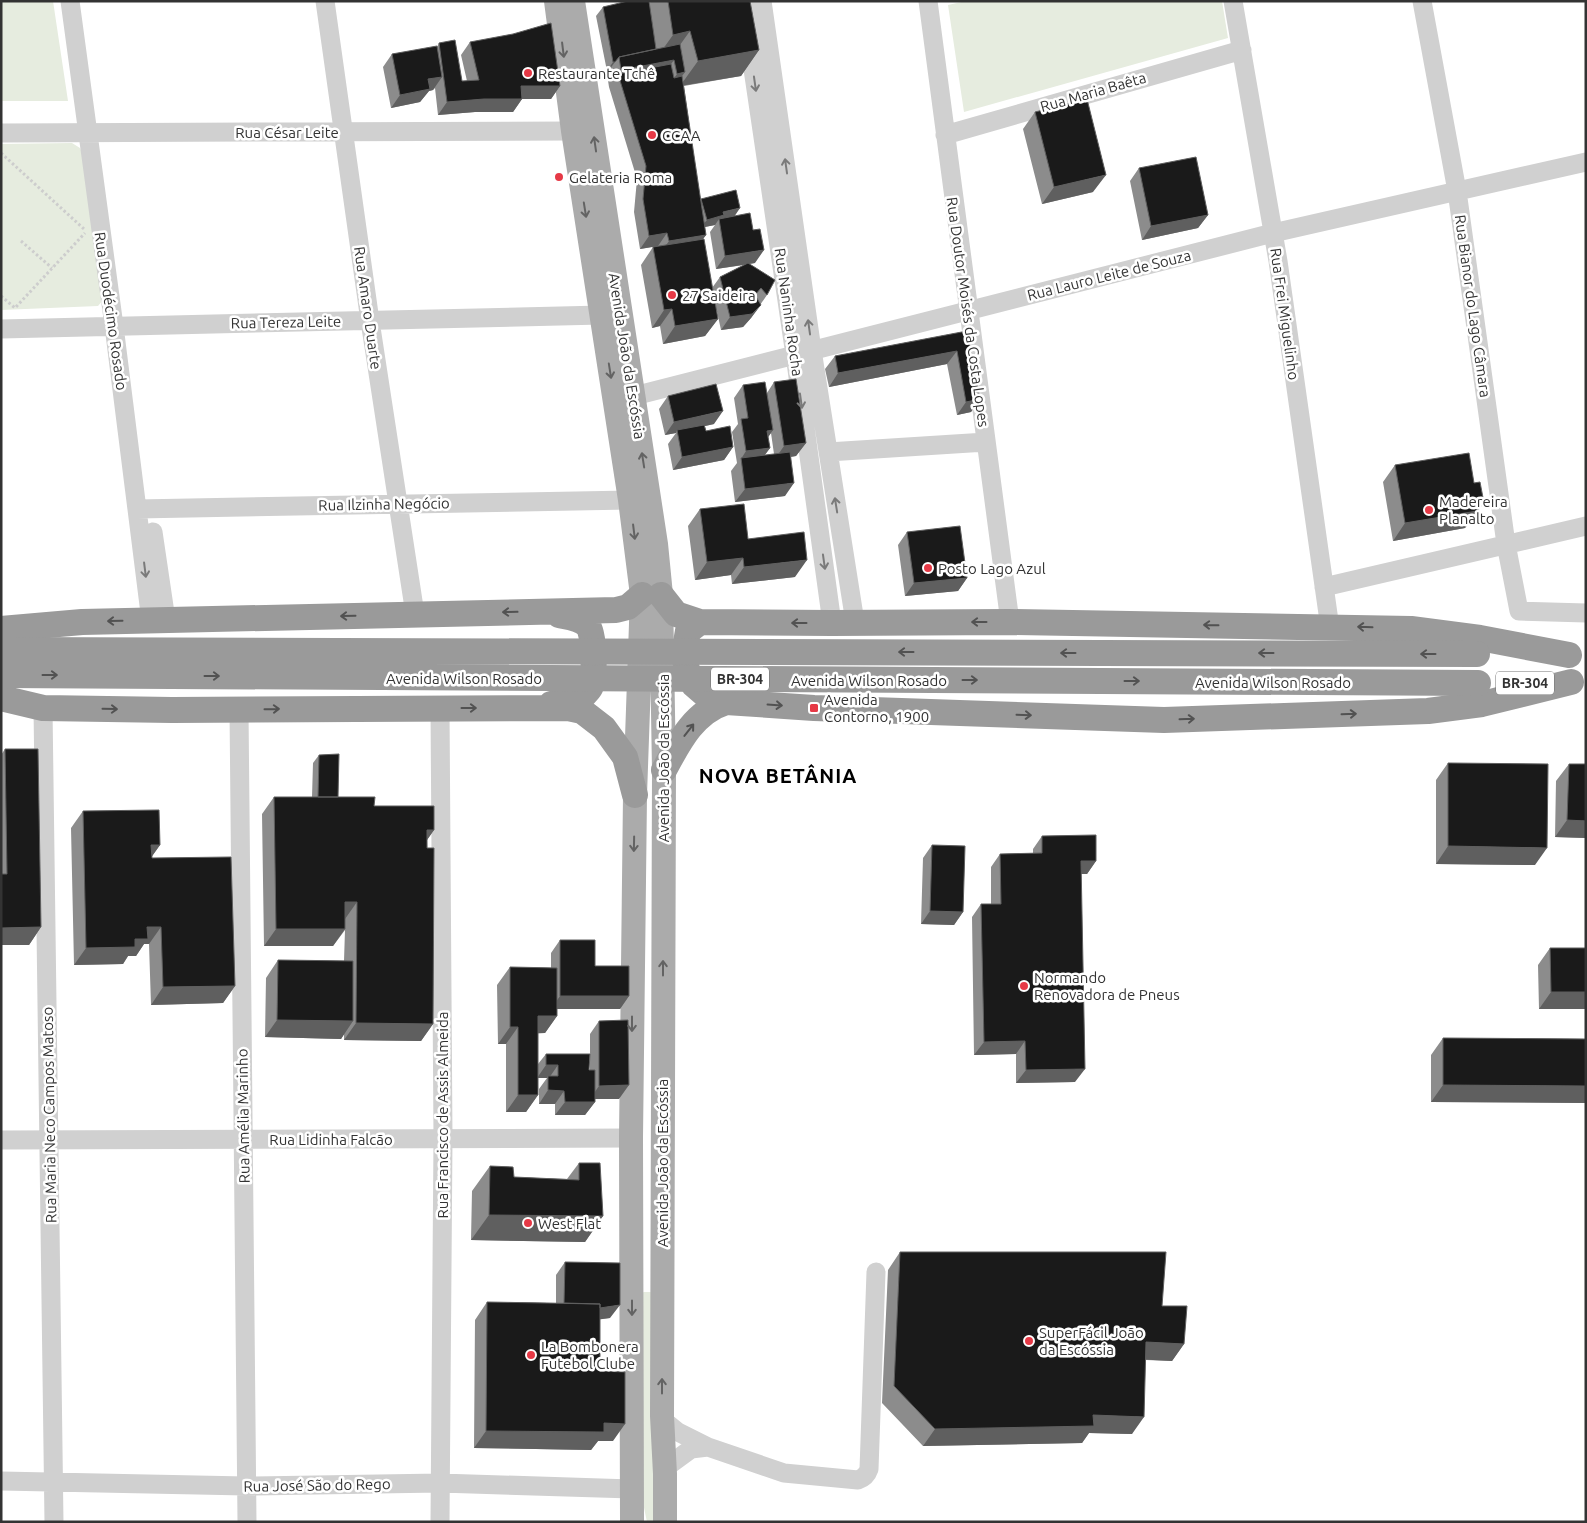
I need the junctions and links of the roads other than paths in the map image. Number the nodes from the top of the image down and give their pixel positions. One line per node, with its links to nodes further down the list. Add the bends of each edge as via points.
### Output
1 (70, 1): 14 (street, Rua Duodécimo Rosado)
2 (80, 1): 14 (street, Rua Duodécimo Rosado)
3 (325, 1): 12 (street, Rua Amaro Duarte)
4 (743, 1): 24 (street, Rua Naninha Rocha, one-way to 24)
5 (762, 1): 24 (street, Rua Naninha Rocha, one-way to 5)
6 (928, 1): 15 (street, Rua Doutor Moisés da Costa Lopes)
7 (1233, 1): 10 (street, Rua Frei Miguelinho)
8 (1422, 1): 17 (street, Rua Bianor do Lago Câmara)
9 (563, 2): 11 (main road, Avenida João da Escóssia, one-way to 11); 25 (main road, Avenida João da Escóssia, one-way to 9)
10 (1242, 50): 15 (street, Rua Maria Baêta); 18 (street, Rua Frei Miguelinho)
11 (573, 131): 12 (street, Rua César Leite); 20 (main road, Avenida João da Escóssia, one-way to 20)
12 (344, 132): 14 (street, Rua César Leite); 21 (street, Rua Amaro Duarte)
13 (1, 133): 14 (street, Rua César Leite)
14 (93, 133): 22 (street, Rua Duodécimo Rosado)
15 (945, 135): 19 (street, Rua Doutor Moisés da Costa Lopes)
16 (1586, 162): 17 (street, Rua Lauro Leite de Souza)
17 (1457, 191): 18 (street, Rua Lauro Leite de Souza); 32 (street, Rua Bianor do Lago Câmara)
18 (1273, 233): 19 (street, Rua Lauro Leite de Souza); 33 (street, Rua Frei Miguelinho)
19 (968, 310): 24 (street, Rua Lauro Leite de Souza); 26 (street, Rua Doutor Moisés da Costa Lopes)
20 (602, 316): 21 (street, Rua Tereza Leite); 28 (main road, Avenida João da Escóssia, one-way to 28)
21 (370, 321): 22 (street, Rua Tereza Leite); 29 (street, Rua Amaro Duarte)
22 (119, 326): 23 (street, Rua Tereza Leite); 30 (street, Rua Duodécimo Rosado)
23 (1, 328)
24 (804, 353): 25 (street, Rua Lauro Leite de Souza); 27 (street, Rua Naninha Rocha); 41 (street, Rua Naninha Rocha, one-way to 41)
25 (634, 396): 34 (main road, Avenida João da Escóssia, one-way to 25, via 656,544)
26 (986, 442): 27 (street); 40 (street, Rua Doutor Moisés da Costa Lopes)
27 (828, 452): 41 (street, Rua Naninha Rocha, one-way to 27)
28 (630, 500): 29 (street, Rua Ilzinha Negócio); 34 (main road, Avenida João da Escóssia, one-way to 34)
29 (397, 504): 30 (street, Rua Ilzinha Negócio); 37 (street, Rua Amaro Duarte)
30 (143, 509): 38 (street, Rua Duodécimo Rosado)
31 (1586, 526): 32 (street)
32 (1506, 544): 33 (street); 36 (street, Rua Bianor do Lago Câmara, via 1519,611)
33 (1324, 587): 42 (street, Rua Frei Miguelinho)
34 (651, 595): 35 (highway, via 628,608 616,610); 39 (highway, via 676,614); 55 (main road, Avenida João da Escóssia); 56 (main road, Avenida João da Escóssia)
35 (541, 611): 37 (highway, one-way to 37); 53 (highway, via 578,619 586,624 591,630 594,672 590,688 584,694)
36 (1586, 613)
37 (415, 614): 38 (highway, one-way to 38)
38 (159, 620): 43 (highway, one-way to 43)
39 (700, 622): 41 (highway, one-way to 39); 49 (highway, via 688,631 684,654 688,675 709,698)
40 (1010, 622): 41 (highway, one-way to 41); 42 (highway, one-way to 40)
41 (843, 623)
42 (1330, 628): 45 (highway, one-way to 42, via 1411,629)
43 (1, 629)
44 (1, 650): 45 (highway, Avenida Wilson Rosado / BR-304, one-way to 44, bridge)
45 (1577, 655)
46 (1, 675): 47 (highway, Avenida Wilson Rosado / BR-304, one-way to 47, bridge)
47 (1578, 682): 49 (highway, one-way to 47, via 1164,720 1428,711 1482,704)
48 (1, 698): 51 (highway)
49 (726, 702): 55 (highway, one-way to 49, via 690,727 703,714)
50 (1, 708): 51 (street)
51 (43, 708): 54 (highway, one-way to 54); 63 (street, Rua Maria Neco Campos Matoso)
52 (440, 708): 53 (highway, one-way to 53); 54 (highway, one-way to 52); 59 (street, Rua Francisco de Assis Almeida)
53 (536, 708): 56 (highway, via 568,708 582,712 604,728 625,758)
54 (239, 710): 61 (street, Rua Amélia Marinho)
55 (664, 770): 58 (main road, Avenida João da Escóssia, one-way to 55)
56 (635, 795): 57 (main road, Avenida João da Escóssia, one-way to 57)
57 (633, 993): 58 (main road, via 645,989 652,995 652,1063); 60 (main road, Avenida João da Escóssia, one-way to 60)
58 (662, 1100): 66 (main road, Avenida João da Escóssia)
59 (443, 1138): 60 (street, Rua Lidinha Falcão); 61 (street, Rua Lidinha Falcão); 72 (street, Rua Francisco de Assis Almeida)
60 (631, 1138): 64 (main road, Avenida João da Escóssia)
61 (243, 1139): 63 (street, Rua Lidinha Falcão); 73 (street, Rua Amélia Marinho)
62 (1, 1140): 63 (street, Rua Lidinha Falcão)
63 (49, 1140): 71 (street, Rua Maria Neco Campos Matoso)
64 (632, 1190): 66 (main road, via 642,1272 651,1280); 74 (main road, Avenida João da Escóssia, one-way to 74)
65 (876, 1272): 68 (street, via 869,1469 865,1476 858,1480 784,1473)
66 (662, 1280): 67 (main road, Avenida João da Escóssia, one-way to 66)
67 (662, 1419): 68 (street, via 678,1432); 69 (main road, Avenida João da Escóssia)
68 (708, 1447): 69 (street, via 691,1449)
69 (665, 1468): 79 (main road, Avenida João da Escóssia)
70 (1, 1481): 71 (street, Rua José São do Rego)
71 (54, 1482): 73 (street, Rua José São do Rego); 76 (street, Rua Maria Neco Campos Matoso)
72 (440, 1483): 73 (street, Rua José São do Rego); 74 (street, Rua José São do Rego); 78 (street, Rua Francisco de Assis Almeida)
73 (246, 1486): 77 (street, Rua Amélia Marinho)
74 (632, 1489): 75 (main road, Avenida João da Escóssia)
75 (634, 1519)
76 (54, 1522)
77 (247, 1522)
78 (440, 1522)
79 (666, 1522)

